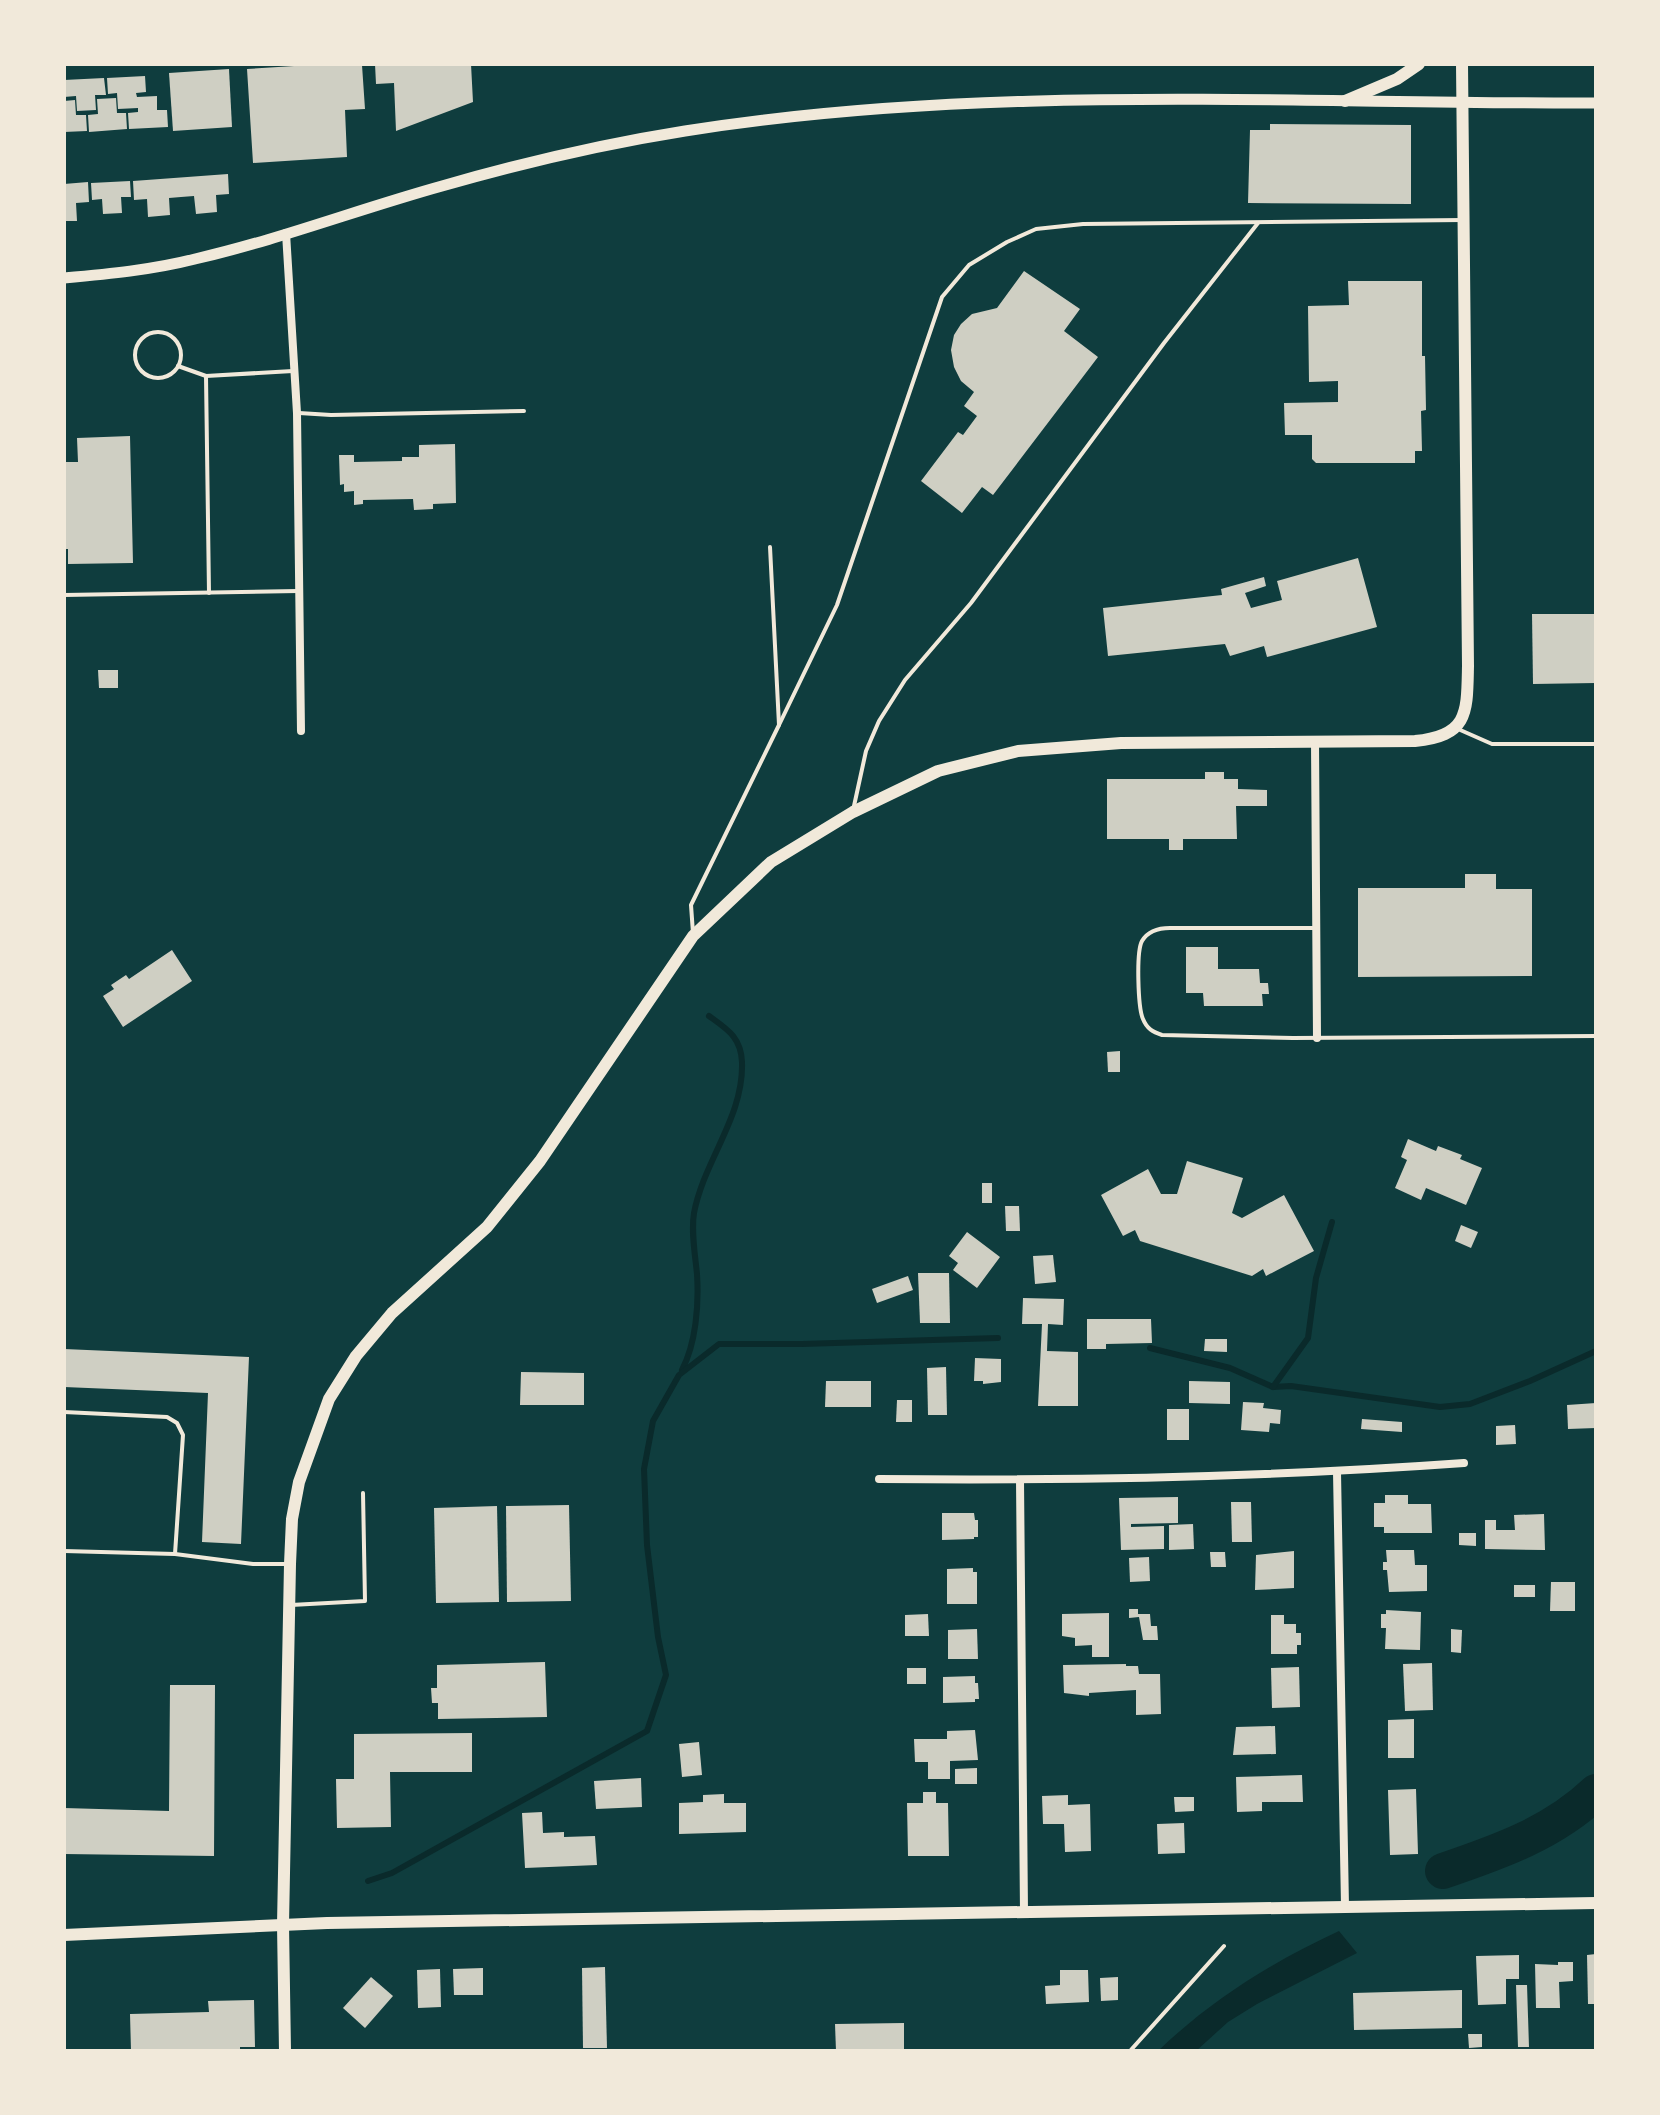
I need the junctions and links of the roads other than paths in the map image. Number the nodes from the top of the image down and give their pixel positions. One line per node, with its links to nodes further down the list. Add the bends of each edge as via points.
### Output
1 (1419, 64): 3 (main road)
2 (1462, 64): 4 (main road)
3 (1345, 101): 4 (street); 8 (street, via 962,103 742,123 521,165)
4 (1464, 103): 5 (street); 6 (main road)
5 (1596, 103)
6 (1466, 220): 7 (lane); 20 (main road, via 1468,666 1464,713)
7 (1259, 223): 19 (lane, via 1036,229 969,265 942,297 837,605); 24 (lane, via 971,603 905,680 866,751)
8 (286, 233): 9 (street, via 195,260); 11 (street)
9 (64, 278)
10 (178, 366): 10 (lane, via 164,377 144,374 137,366 137,346 152,333 172,336 181,354); 12 (lane)
11 (296, 371): 12 (lane); 14 (street)
12 (206, 376): 17 (lane)
13 (524, 411): 14 (lane)
14 (297, 413): 16 (street)
15 (770, 547): 19 (lane)
16 (301, 591): 17 (lane); 21 (street)
17 (209, 593): 18 (lane)
18 (64, 595)
19 (779, 725): 26 (lane, via 691,905)
20 (1456, 728): 22 (main road, via 1434,739); 23 (lane, via 1492,744)
21 (301, 731)
22 (1315, 741): 24 (main road, via 1121,743 1018,751 938,771); 25 (street)
23 (1596, 744)
24 (853, 812): 26 (main road, via 771,862)
25 (1316, 928): 28 (street); 28 (lane, via 1170,928 1147,934 1139,949 1141,1014 1149,1029 1162,1035)
26 (693, 936): 37 (main road, via 540,1161 487,1227 392,1313 356,1356 329,1399 299,1482)
27 (1596, 1036): 28 (lane)
28 (1317, 1038)
29 (64, 1412): 36 (lane, via 167,1417 177,1423 183,1435)
30 (1464, 1463): 31 (street)
31 (1337, 1472): 33 (street); 40 (street)
32 (879, 1479): 33 (street)
33 (1020, 1480): 41 (street)
34 (363, 1493): 38 (lane, via 365,1601)
35 (64, 1551): 36 (lane)
36 (175, 1554): 37 (lane)
37 (290, 1564): 38 (main road)
38 (289, 1605): 42 (main road)
39 (1596, 1903): 40 (main road)
40 (1345, 1906): 41 (main road)
41 (1024, 1912): 42 (main road)
42 (283, 1925): 43 (main road); 44 (main road)
43 (64, 1935)
44 (285, 2051)

